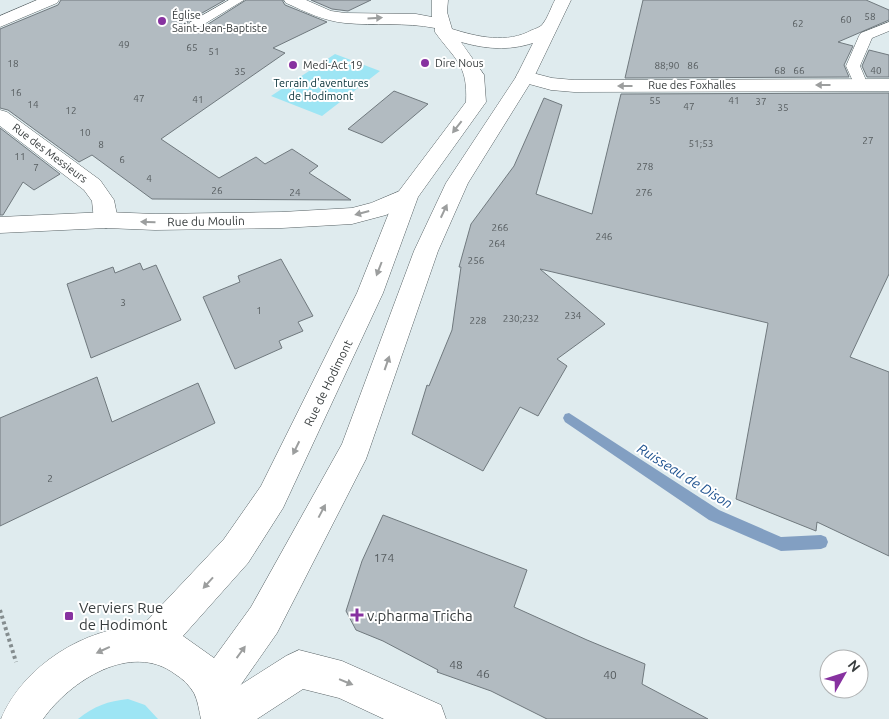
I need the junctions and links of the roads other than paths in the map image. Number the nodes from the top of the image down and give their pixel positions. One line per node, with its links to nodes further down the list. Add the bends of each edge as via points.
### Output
1 (51, 0): 6 (main road)
2 (238, 0): 7 (lane)
3 (292, 0): 9 (main road, one-way to 9, via 327,15 416,19)
4 (440, 0): 9 (main road, via 438,14)
5 (563, 0): 10 (main road)
6 (0, 22)
7 (196, 23)
8 (889, 26): 12 (lane, via 866,36 853,66)
9 (443, 28): 10 (main road, via 471,40 506,44 521,43); 15 (main road, Rue de Hodimont, one-way to 15, via 474,72 476,102)
10 (548, 29): 11 (main road)
11 (525, 78): 12 (main road, Rue des Foxhalles, one-way to 11, via 574,86); 19 (main road, one-way to 11, via 355,450 426,251 457,183)
12 (861, 85): 13 (main road, Rue des Foxhalles)
13 (889, 85)
14 (0, 116): 16 (main road, Rue des Messieurs, via 92,185 104,200)
15 (408, 195): 16 (main road, Rue du Moulin, one-way to 16, via 378,209 352,216 282,220); 18 (main road, Rue de Hodimont, one-way to 18, via 370,293 272,497 236,551)
16 (106, 220): 17 (main road, Rue du Moulin)
17 (0, 225)
18 (151, 643): 19 (main road, via 177,651 198,667); 20 (main road, one-way to 20, via 110,647 84,659 68,668)
19 (219, 710): 21 (main road, one-way to 21, via 299,669 342,680)
20 (24, 712)
21 (427, 719)

